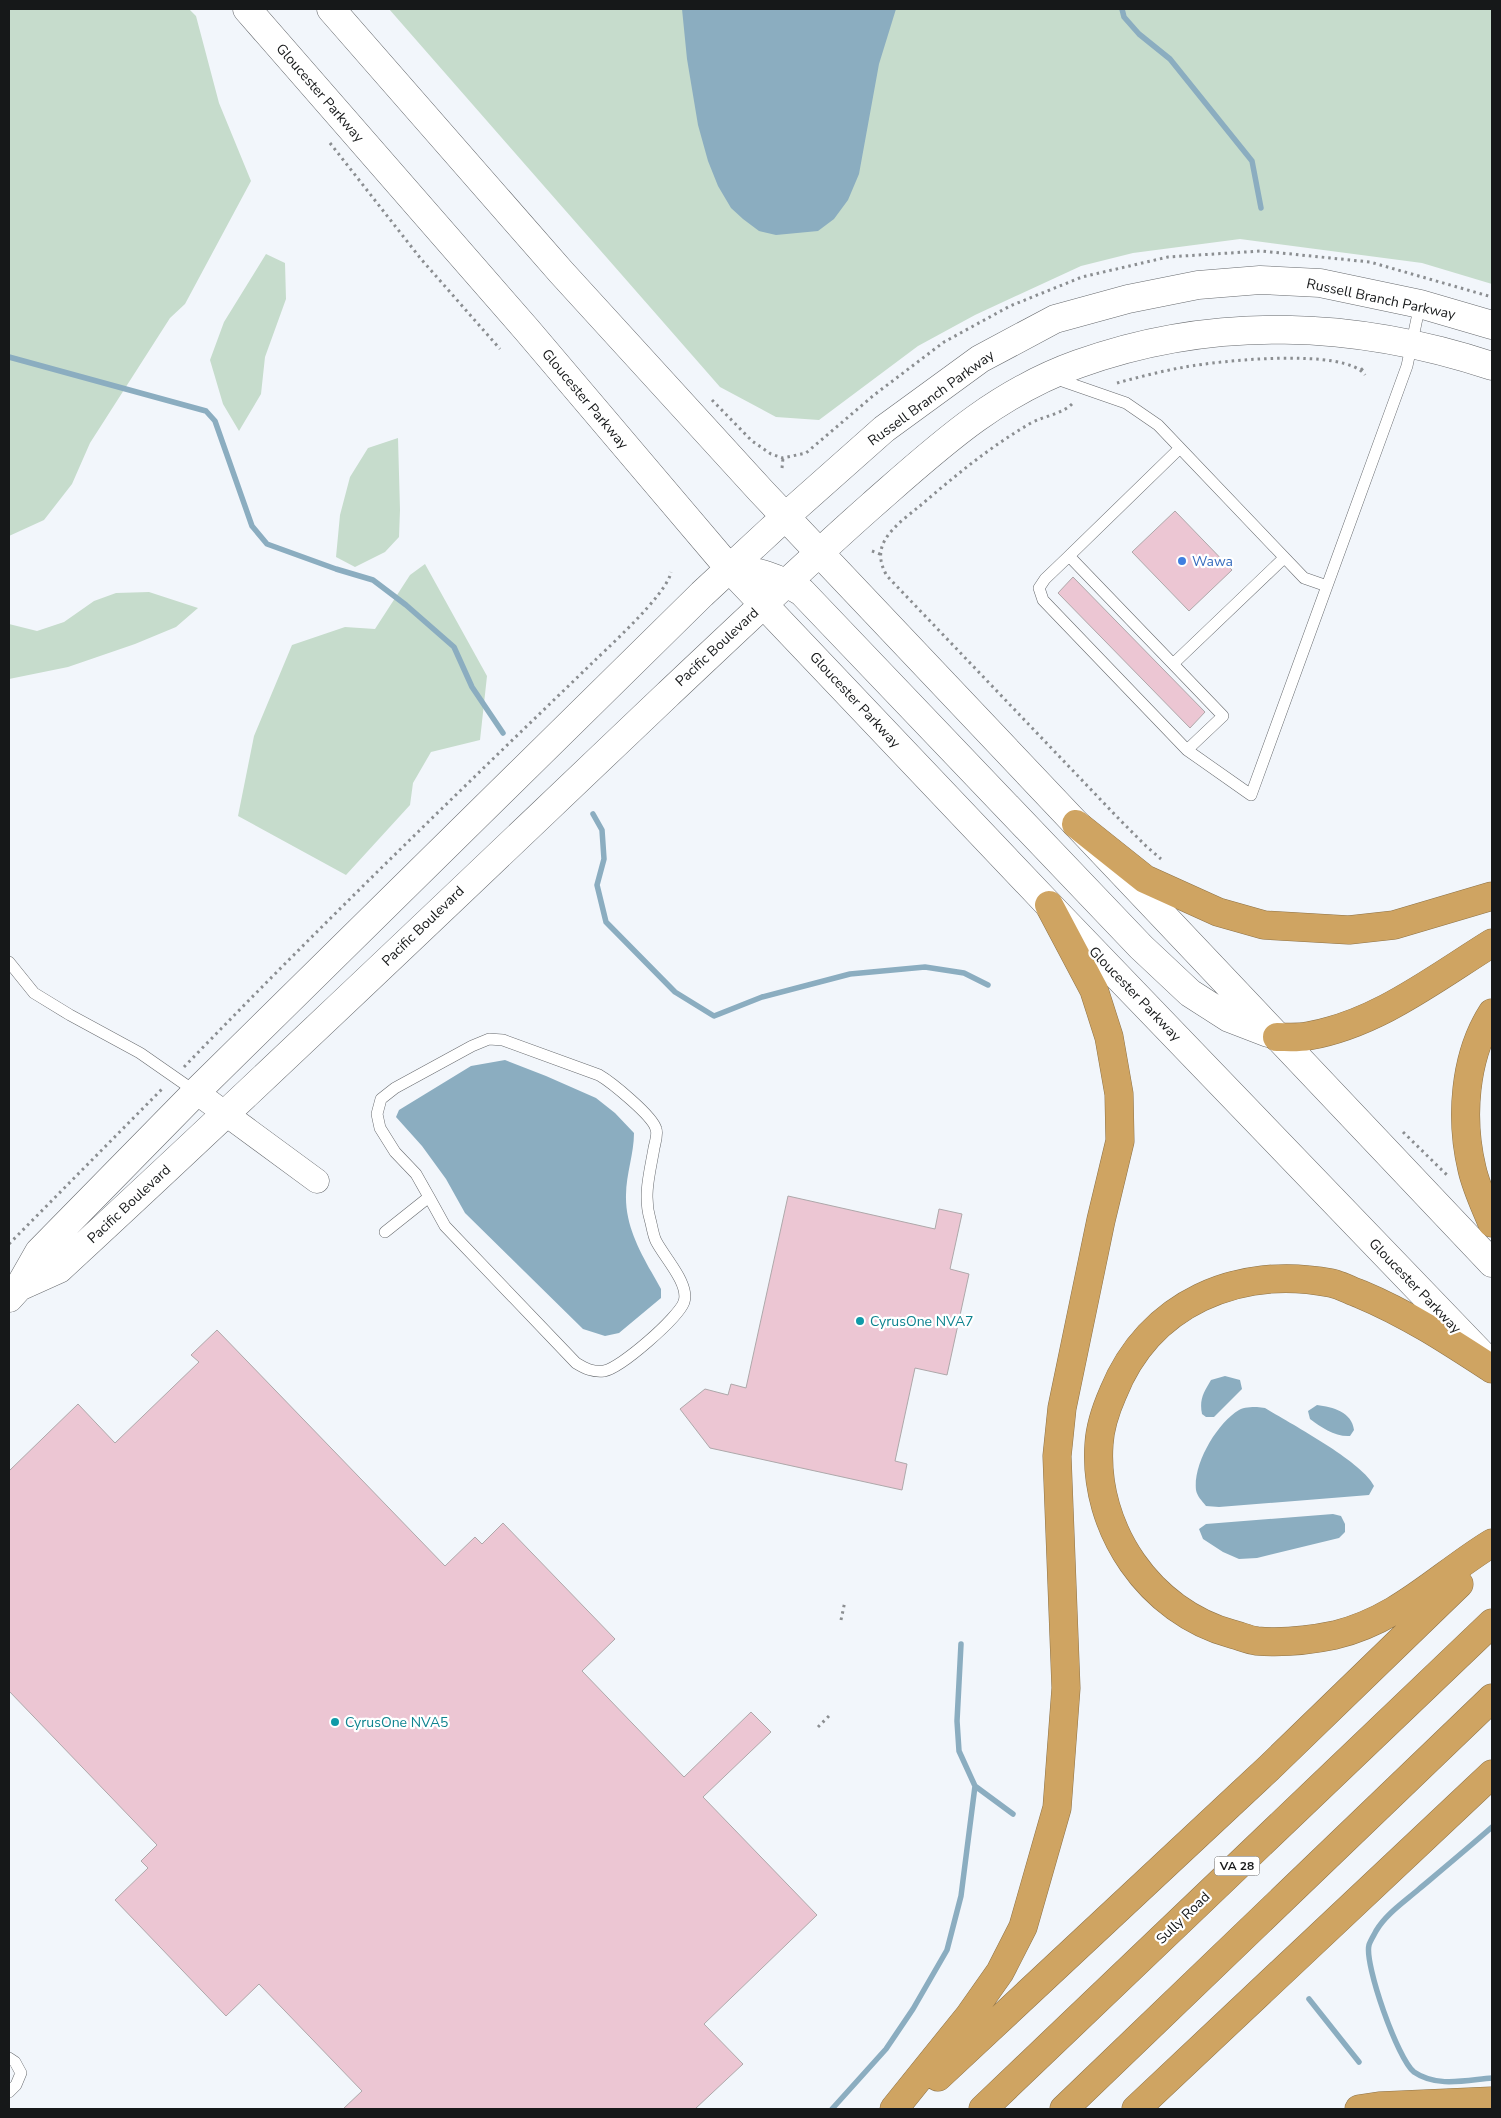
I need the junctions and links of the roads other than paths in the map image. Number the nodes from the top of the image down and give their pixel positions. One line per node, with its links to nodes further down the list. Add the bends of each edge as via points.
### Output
1 (247, 9): 13 (main road, Gloucester Parkway)
2 (331, 9): 9 (main road, via 561,272)
3 (1420, 304): 4 (main road, Russell Branch Parkway); 5 (lane); 9 (main road, Russell Branch Parkway, via 1320,283 1260,280 1198,285 1128,299 1055,319 980,359 884,430)
4 (1492, 325)
5 (1413, 344): 6 (main road); 7 (main road, via 1317,330 1225,331 1152,343 1076,364); 15 (lane)
6 (1492, 366)
7 (1049, 377): 8 (lane, via 1126,403 1158,425); 10 (main road, via 1007,396 954,433)
8 (1180, 448): 11 (lane); 12 (lane)
9 (786, 516): 10 (main road); 13 (main road, Russell Branch Parkway)
10 (818, 552): 14 (main road, Pacific Boulevard); 19 (main road)
11 (1069, 556): 17 (lane); 18 (lane, via 1039,588 1043,600)
12 (1284, 558): 15 (lane, via 1304,578); 17 (lane)
13 (729, 568): 14 (main road, via 774,576); 16 (main road, Gloucester Parkway); 26 (main road, Pacific Boulevard)
14 (786, 583): 16 (main road, Pacific Boulevard); 25 (main road, via 802,592 829,618 1141,947 1190,993 1229,1018)
15 (1327, 586): 18 (lane, via 1251,795)
16 (764, 604): 21 (main road, Gloucester Parkway); 27 (main road, Pacific Boulevard)
17 (1173, 664): 18 (lane, via 1223,716)
18 (1187, 750)
19 (1076, 824): 20 (highway, via 1145,879 1218,912 1264,925 1349,930 1394,926); 25 (main road)
20 (1492, 896)
21 (1049, 905): 34 (main road, Gloucester Parkway); 43 (highway, via 1094,990 1110,1037 1119,1094 1120,1141 1062,1408 1057,1456 1066,1688 1057,1808 1023,1926 1000,1972)
22 (1492, 942): 25 (highway, via 1407,997 1353,1025 1306,1037)
23 (9, 962): 26 (lane, via 34,993 140,1053)
24 (1492, 1013): 30 (highway, via 1482,1028 1473,1055 1467,1092 1466,1132 1472,1170)
25 (1277, 1037): 32 (main road)
26 (185, 1084): 27 (street); 33 (main road, Pacific Boulevard, via 39,1252)
27 (226, 1114): 28 (street); 33 (main road, Pacific Boulevard, via 59,1269)
28 (317, 1181)
29 (429, 1197): 29 (lane, via 446,1226 576,1363 590,1371 616,1367 652,1338 684,1302 682,1283 656,1240 648,1214 646,1194 657,1130 652,1120 599,1075 503,1040 489,1039 394,1088 381,1099 377,1114 380,1128 395,1152 416,1174); 31 (lane)
30 (1492, 1223)
31 (385, 1232)
32 (1492, 1263)
33 (14, 1293)
34 (1492, 1367): 35 (highway, via 1421,1323 1334,1284 1293,1278 1254,1280 1221,1288 1189,1303 1162,1322 1136,1350 1118,1379 1099,1443 1100,1486 1111,1524 1129,1559 1154,1590 1182,1612 1214,1629 1256,1641 1294,1641 1336,1634 1378,1620 1406,1605)
35 (1492, 1543)
36 (1492, 1551): 44 (highway, via 1270,1766)
37 (1492, 1623): 45 (highway, Sully Road / VA 28)
38 (1492, 1698): 46 (highway)
39 (1492, 1774): 47 (highway)
40 (9, 2058): 41 (lane, via 21,2073)
41 (9, 2092)
42 (1492, 2101): 48 (highway)
43 (894, 2109)
44 (904, 2109)
45 (983, 2109)
46 (1064, 2109)
47 (1136, 2109)
48 (1359, 2109)

